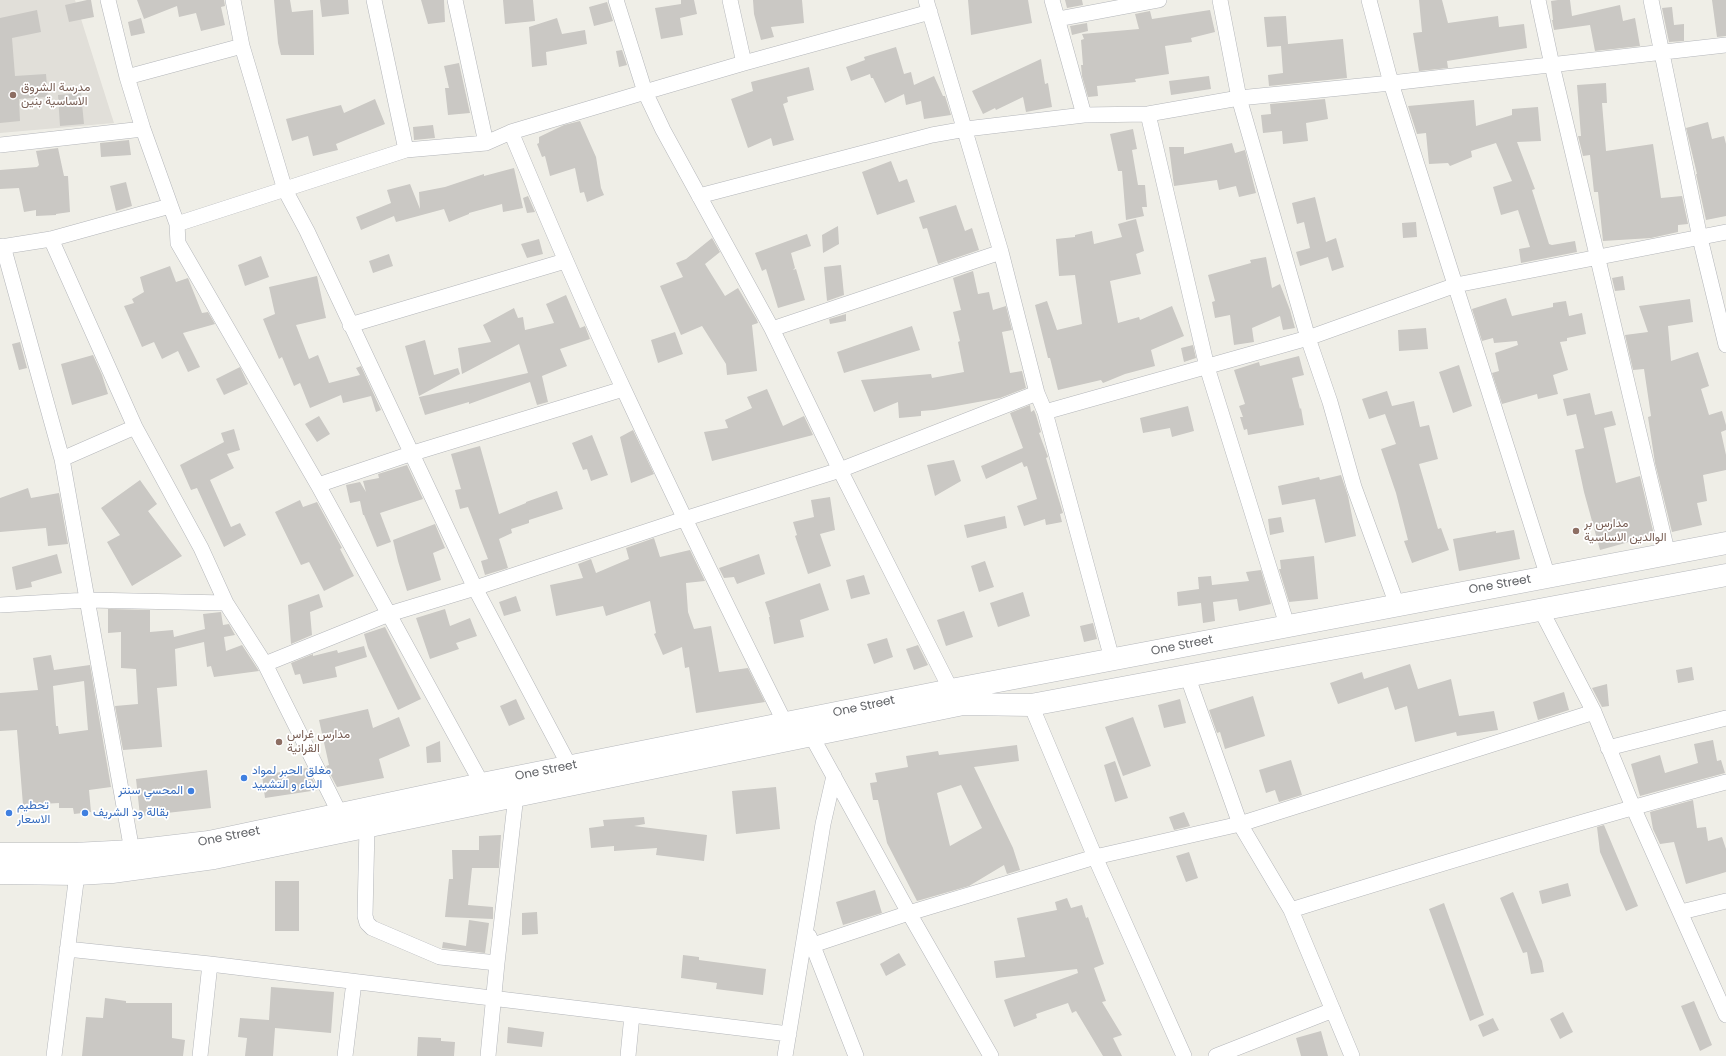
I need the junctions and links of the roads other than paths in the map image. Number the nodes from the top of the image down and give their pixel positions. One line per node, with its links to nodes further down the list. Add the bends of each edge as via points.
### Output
1 (108, 0): 20 (street)
2 (233, 0): 16 (street)
3 (374, 0): 31 (street)
4 (455, 0): 29 (street)
5 (616, 0): 22 (street)
6 (730, 0): 18 (street)
7 (1052, 0): 14 (street)
8 (1159, 0): 14 (street)
9 (1220, 0): 23 (street)
10 (1369, 0): 21 (street)
11 (1538, 0): 19 (street)
12 (1651, 0): 17 (street)
13 (928, 6): 18 (street); 27 (street)
14 (1058, 19): 25 (street)
15 (1726, 45): 17 (street)
16 (242, 46): 20 (street); 32 (street)
17 (1662, 53): 19 (street); 37 (street)
18 (744, 63): 22 (street)
19 (1552, 65): 21 (street); 41 (street)
20 (126, 77): 26 (street)
21 (1391, 83): 23 (street); 43 (street)
22 (645, 92): 28 (street); 33 (street)
23 (1239, 98): 24 (street); 46 (street)
24 (1148, 114): 25 (street); 48 (street)
25 (1084, 115): 27 (street)
26 (143, 129): 30 (street); 34 (street)
27 (966, 129): 33 (street, via 932,135); 40 (street)
28 (511, 132): 29 (street); 42 (street)
29 (486, 143): 31 (street)
30 (0, 145)
31 (406, 150): 32 (street)
32 (284, 190): 35 (street); 44 (street, via 307,232)
33 (699, 196): 45 (street)
34 (170, 206): 35 (street); 38 (street)
35 (177, 224): 56 (street, via 178,243)
36 (1726, 232): 37 (street)
37 (1700, 238): 41 (street); 47 (street)
38 (51, 239): 39 (street); 52 (street)
39 (2, 246): 54 (street)
40 (1001, 252): 45 (street); 50 (street)
41 (1598, 258): 43 (street); 59 (street)
42 (565, 261): 44 (street); 49 (street)
43 (1456, 285): 46 (street); 61 (street)
44 (350, 324): 53 (street)
45 (772, 329): 55 (street)
46 (1308, 338): 48 (street); 66 (street, via 1330,402 1354,487)
47 (1726, 345)
48 (1208, 367): 51 (street); 69 (street)
49 (623, 389): 53 (street); 57 (street)
50 (1037, 393): 51 (street); 55 (street)
51 (1046, 412): 70 (street)
52 (135, 427): 54 (street); 64 (street, via 201,548)
53 (410, 454): 56 (street); 62 (street)
54 (62, 459): 63 (street)
55 (840, 470): 57 (street); 73 (street)
56 (318, 485): 68 (street)
57 (684, 519): 62 (street); 77 (street)
58 (1726, 543): 59 (street, One Street)
59 (1668, 555): 61 (street, One Street)
60 (1726, 575): 67 (street, One Street)
61 (1548, 577): 66 (street, One Street)
62 (474, 588): 68 (street); 80 (street)
63 (88, 600): 64 (street); 65 (street); 89 (street)
64 (226, 603): 71 (street)
65 (0, 605)
66 (1397, 605): 69 (street, One Street)
67 (1541, 610): 72 (street, One Street); 75 (street)
68 (390, 614): 71 (street); 83 (street)
69 (1287, 625): 70 (street, One Street)
70 (1112, 659): 73 (street, One Street)
71 (265, 664): 86 (street)
72 (1187, 675): 74 (street, One Street); 87 (street)
73 (951, 690): 77 (street, One Street)
74 (1031, 705): 78 (street, One Street, via 963,704); 91 (street)
75 (1594, 712): 79 (street); 87 (street)
76 (1726, 718): 79 (street)
77 (785, 723): 78 (street); 80 (street, One Street)
78 (811, 735): 81 (street); 84 (street, One Street)
79 (1608, 748): 85 (street)
80 (570, 767): 83 (street, One Street)
81 (834, 776): 97 (street); 98 (street, via 823,824)
82 (1726, 782): 85 (street)
83 (482, 784): 86 (street, One Street)
84 (516, 795): 88 (street, One Street); 101 (street)
85 (1633, 807): 95 (street, via 1466,855); 96 (street)
86 (336, 821): 88 (street, One Street); 89 (street, One Street, via 209,842); 93 (street, One Street, via 206,859)
87 (1240, 824): 91 (street); 95 (street)
88 (367, 827): 101 (street, via 367,923 372,928 440,957)
89 (132, 851): 90 (street, One Street)
90 (0, 854)
91 (1095, 857): 97 (street); 117 (street)
92 (0, 873): 93 (street, One Street)
93 (77, 874): 100 (street)
94 (1726, 901): 96 (street)
95 (1291, 910): 105 (street)
96 (1681, 912): 107 (street)
97 (909, 913): 99 (street); 116 (street)
98 (806, 931): 99 (street); 108 (street)
99 (813, 945): 115 (street)
100 (67, 949): 102 (street); 109 (street)
101 (497, 963): 104 (street)
102 (210, 964): 103 (street); 110 (street)
103 (354, 982): 104 (street); 111 (street)
104 (494, 998): 106 (street); 112 (street)
105 (1333, 1010): 118 (street); 119 (street)
106 (632, 1015): 108 (street); 113 (street)
107 (1726, 1015)
108 (789, 1034): 114 (street)
109 (54, 1056)
110 (200, 1056)
111 (345, 1056)
112 (488, 1056)
113 (628, 1056)
114 (785, 1056)
115 (856, 1056)
116 (991, 1056)
117 (1184, 1056)
118 (1216, 1056)
119 (1352, 1056)

